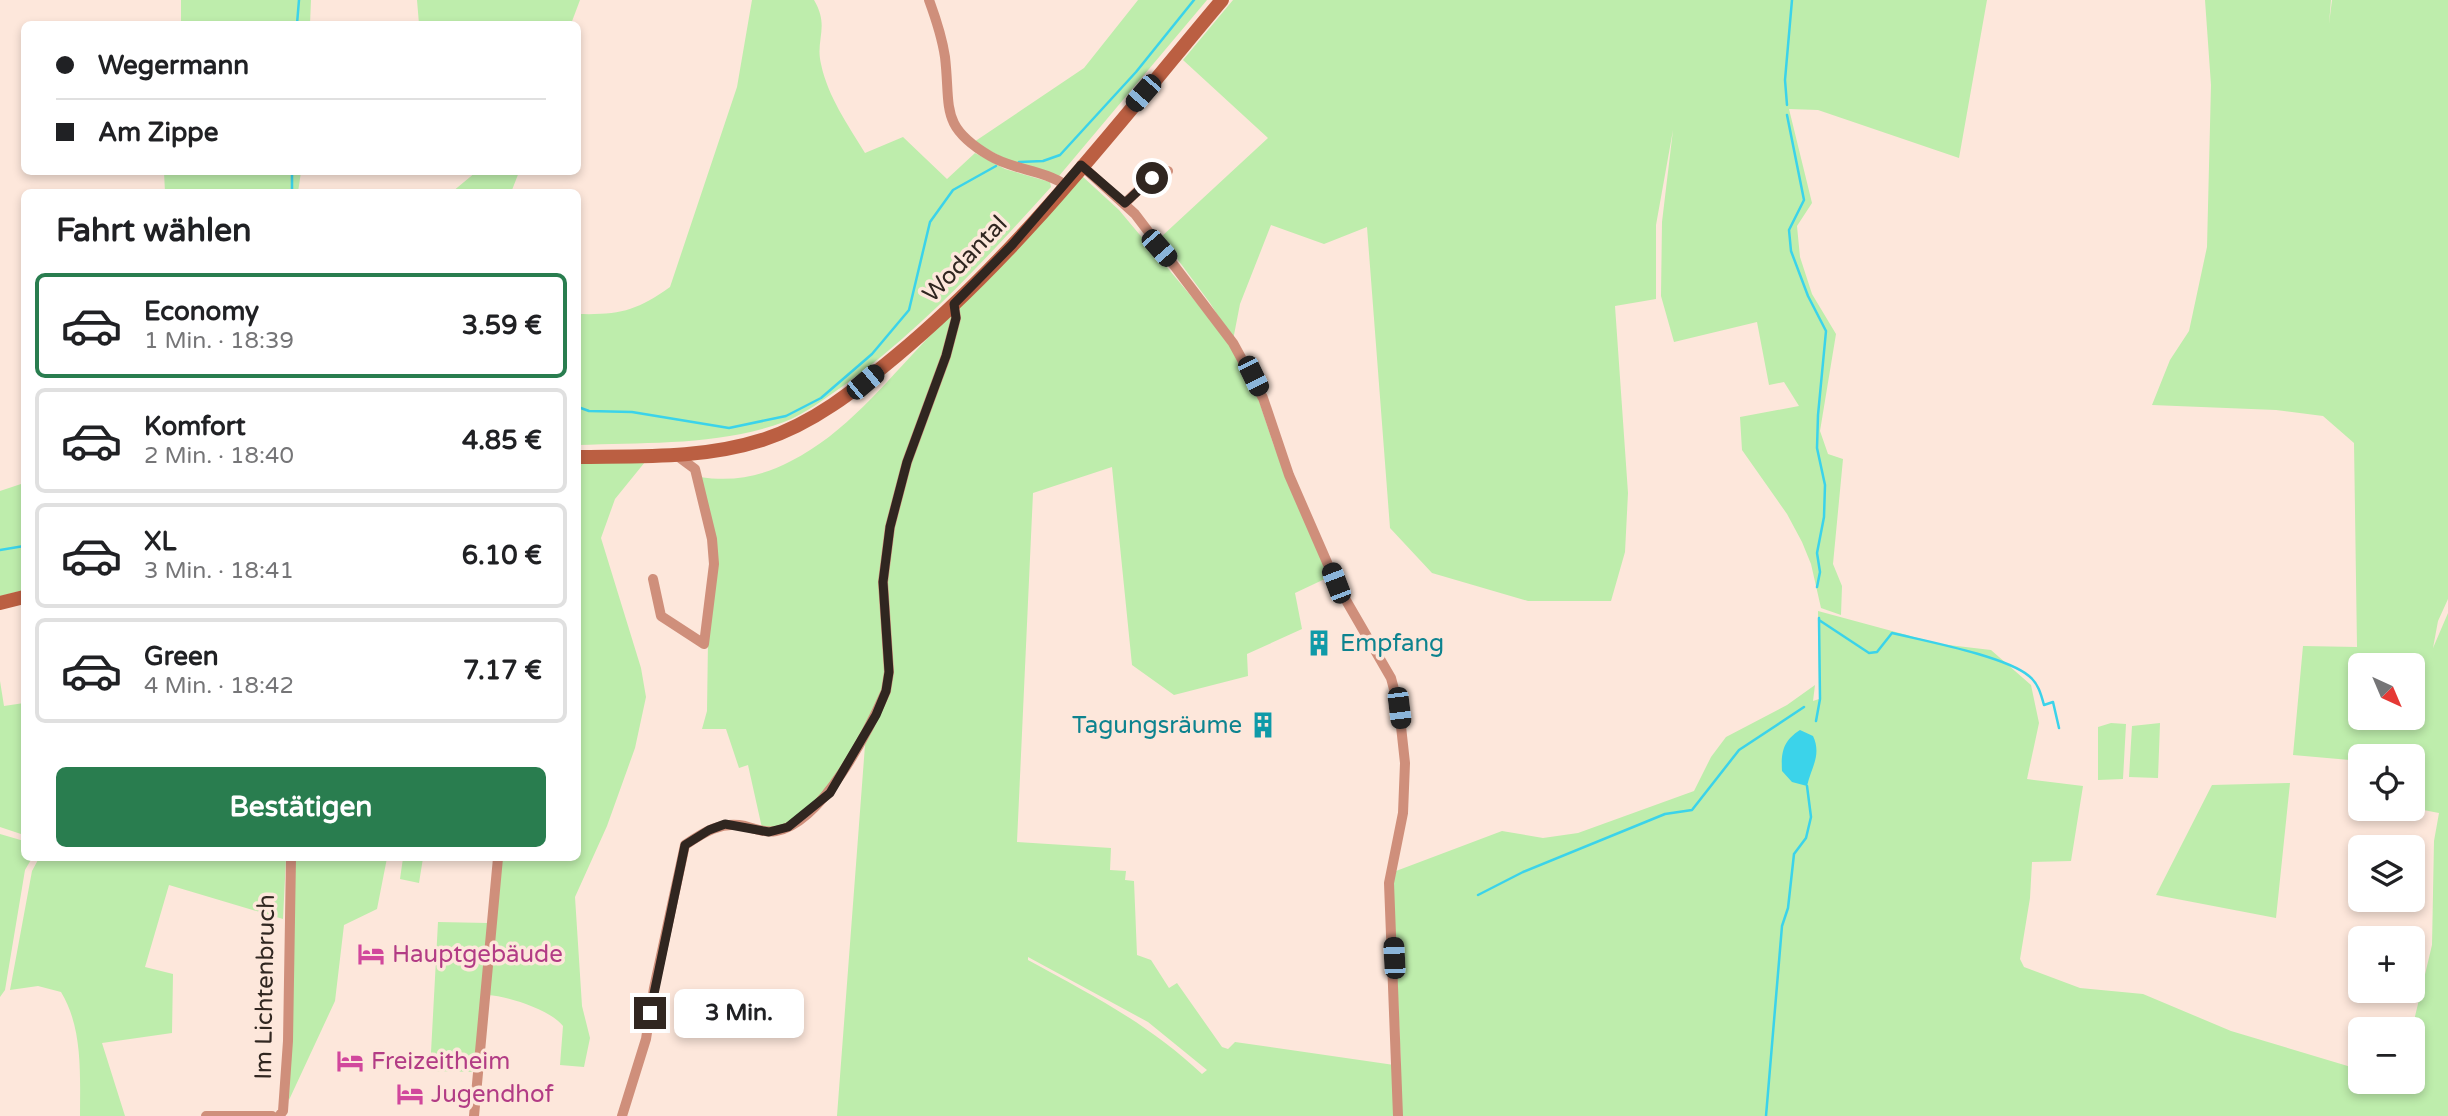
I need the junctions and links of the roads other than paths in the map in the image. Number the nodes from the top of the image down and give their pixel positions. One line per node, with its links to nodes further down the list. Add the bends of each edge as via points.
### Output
1 (929, 0): 5 (street, via 942,40 945,95 953,124 970,145 1001,163)
2 (1222, 0): 3 (main road, Wodantal)
3 (1081, 165): 5 (main road, Wodantal); 6 (street)
4 (1168, 171): 6 (street, via 1152,178)
5 (1065, 185): 7 (main road, Wodantal)
6 (1125, 203): 20 (street, via 1211,311 1253,376 1336,583 1396,692 1405,763 1403,813 1389,883)
7 (954, 304): 8 (main road, Wodantal, via 865,382 821,413 762,440); 19 (street, via 956,318 946,356 907,462 890,527 883,582 889,663 886,691 830,793 806,814 779,831 725,824 685,845 646,1039)
8 (676, 455): 9 (main road, Wodantal); 10 (street, via 695,469 712,539 714,564 704,644 661,616)
9 (581, 457)
10 (653, 579)
11 (21, 598): 12 (main road)
12 (0, 603)
13 (291, 861): 17 (street, Im Lichtenbruch, via 288,1041)
14 (498, 861): 18 (street)
15 (206, 1116): 16 (street)
16 (272, 1116)
17 (279, 1116)
18 (474, 1116)
19 (622, 1116)
20 (1398, 1116)

